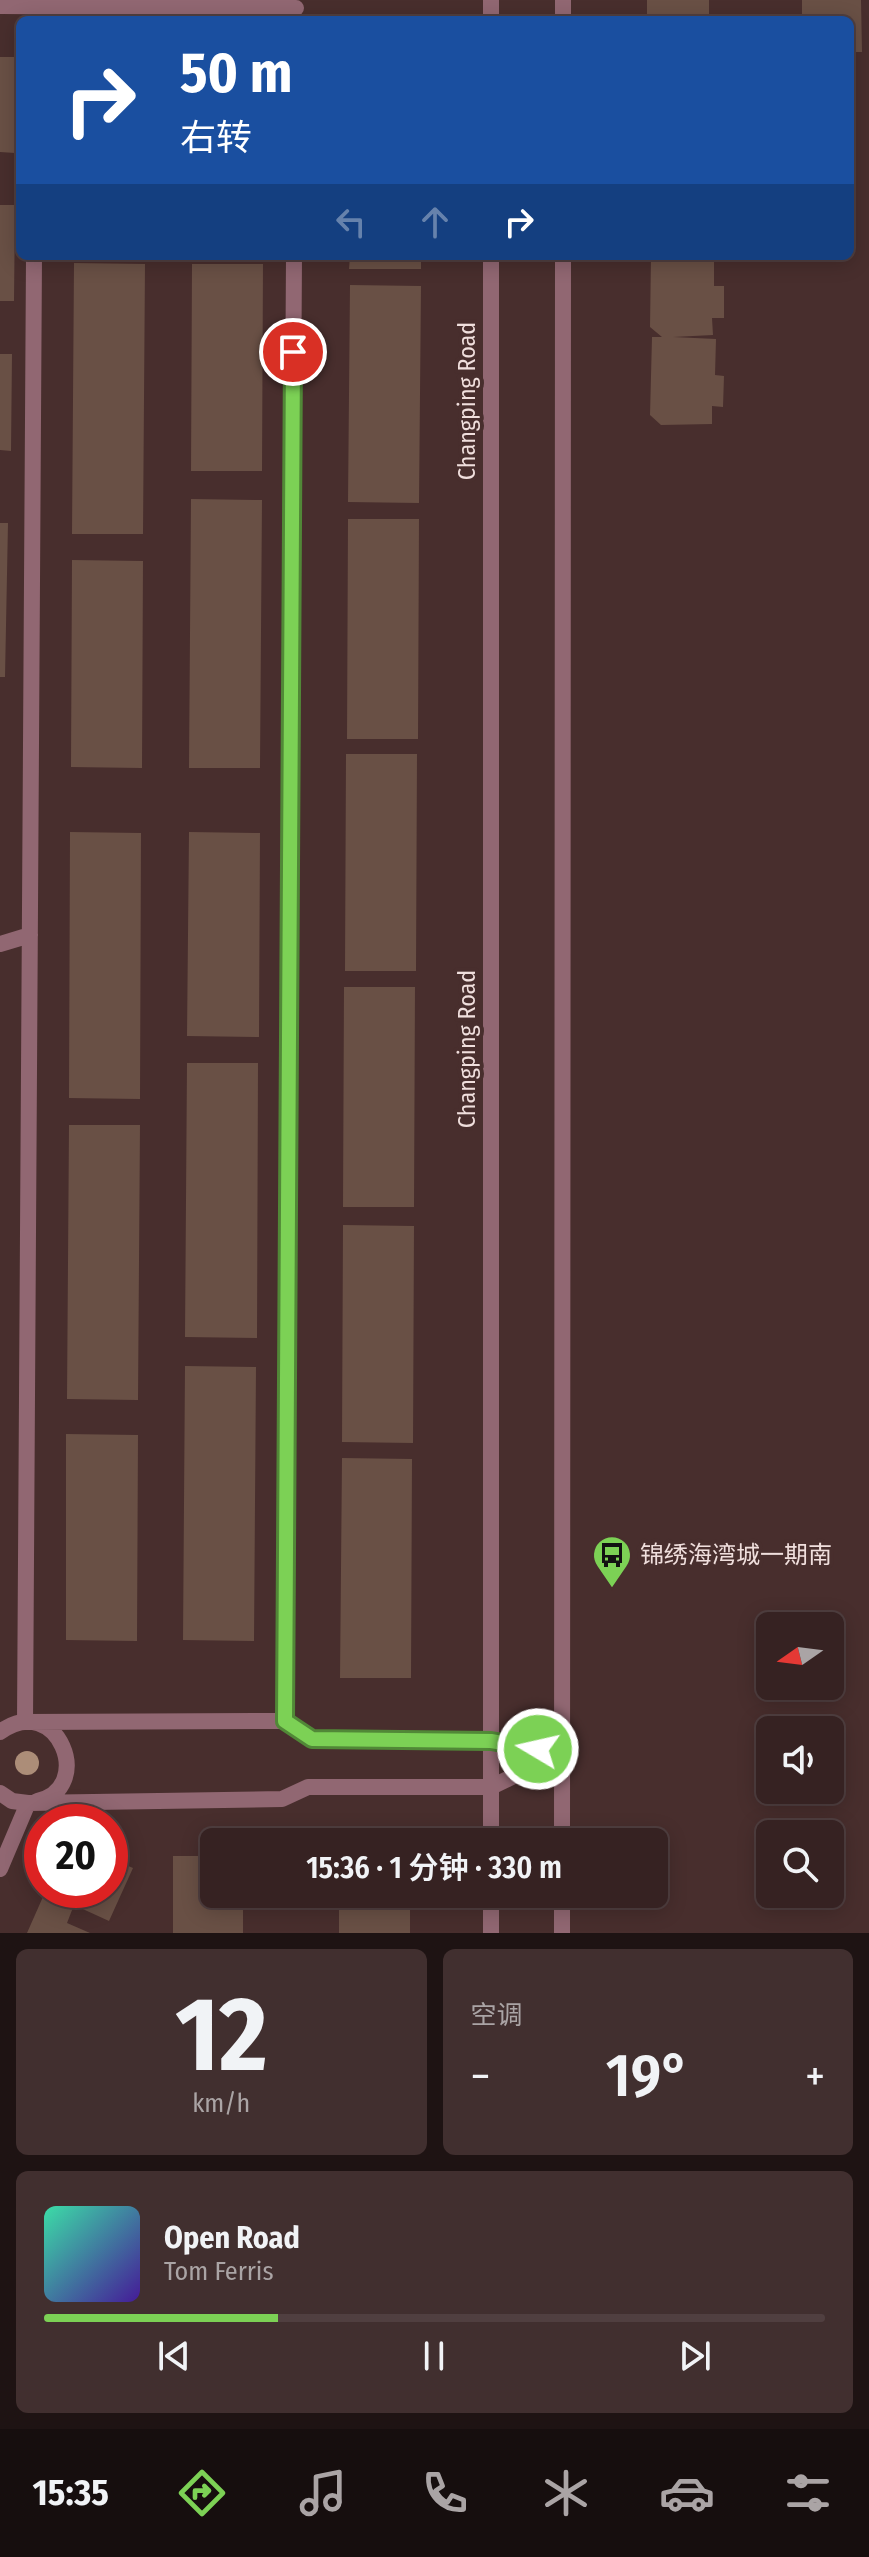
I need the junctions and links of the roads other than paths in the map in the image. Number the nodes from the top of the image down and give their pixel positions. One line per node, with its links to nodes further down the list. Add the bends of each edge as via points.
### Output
1 (0, 6): 2 (street)
2 (35, 9): 3 (street)
3 (296, 9)
4 (34, 260): 8 (street)
5 (294, 260): 10 (street)
6 (491, 260): 13 (street, Changping Road)
7 (563, 260): 14 (street)
8 (30, 935): 9 (street); 11 (street)
9 (0, 944)
10 (285, 1721): 11 (street); 13 (street, via 312,1739)
11 (25, 1722): 12 (street); 17 (street, via 55,1733 67,1762 56,1791)
12 (0, 1732)
13 (491, 1741): 14 (street); 15 (street, Changping Road)
14 (562, 1753): 15 (street); 19 (street)
15 (491, 1787): 17 (street, via 308,1787 282,1799); 18 (street, Changping Road)
16 (0, 1793): 17 (street)
17 (28, 1803): 20 (street)
18 (491, 1828)
19 (562, 1828)
20 (0, 1869)
21 (491, 1908): 23 (street)
22 (562, 1908): 24 (street)
23 (491, 1933)
24 (562, 1933)

